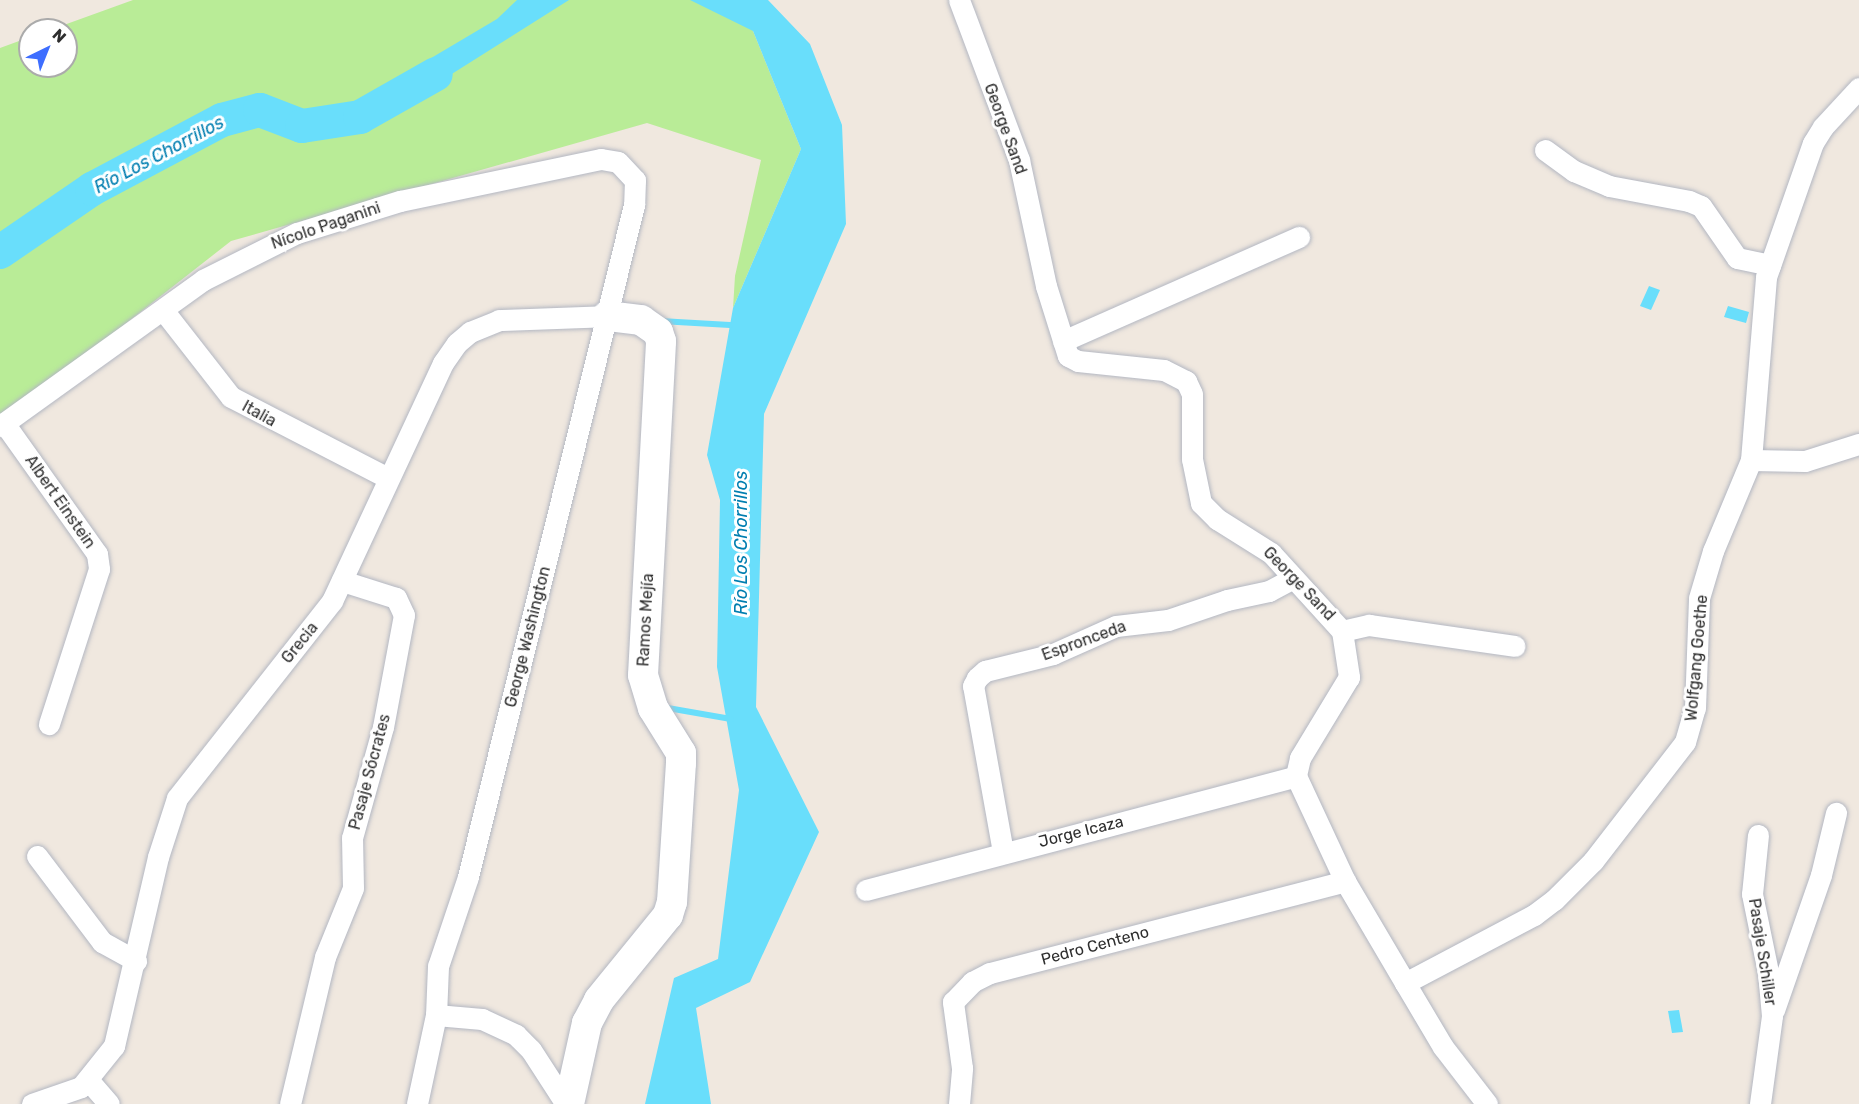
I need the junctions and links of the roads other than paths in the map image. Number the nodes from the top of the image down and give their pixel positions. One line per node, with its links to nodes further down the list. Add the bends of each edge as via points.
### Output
1 (958, 0): 9 (street, George Sand, via 1019,160 1046,286)
2 (1859, 88): 6 (street, Wolfgang Goethe, via 1813,143)
3 (1545, 150): 6 (street, via 1574,171 1609,186 1689,201 1701,207 1737,258)
4 (628, 170): 7 (street, Nícolo Paganini, via 618,162 601,159 400,201 267,245 203,280); 8 (street, George Washington, via 635,180 634,205)
5 (1299, 237): 9 (street)
6 (1770, 265): 12 (street, Wolfgang Goethe, via 1763,288)
7 (163, 310): 10 (street, Nícolo Paganini); 13 (street, Italia, via 231,397)
8 (607, 316): 13 (street, Grecia, via 499,320 470,332 443,363); 28 (street, George Washington, via 468,877 438,966); 35 (street, Ramos Mejía, via 641,320 658,332 661,341 643,675 652,708 681,753 681,763 668,915 599,1000 587,1023)
9 (1064, 341): 14 (street, George Sand, via 1068,356 1078,362 1164,370 1186,381 1192,394 1192,459 1201,503 1217,519 1271,553)
10 (2, 425): 18 (street, Albert Einstein, via 96,554 99,569)
11 (1859, 444): 12 (street, via 1806,461)
12 (1751, 460): 27 (street, Wolfgang Goethe, via 1713,551 1699,598 1694,720 1678,754 1593,861 1554,900 1534,915)
13 (388, 478): 15 (street, Grecia)
14 (1292, 579): 16 (street, George Sand); 22 (street, Espronceda, via 1269,591 1168,620 1116,626 1053,654 985,671 977,678 974,686)
15 (342, 581): 26 (street, Grecia, via 320,620 177,798 158,857); 33 (street, Pasaje Sócrates, via 396,598 404,615 383,727 352,838 353,888 325,957)
16 (1342, 631): 17 (street, via 1369,625); 19 (street, George Sand, via 1349,677 1300,758)
17 (1514, 646)
18 (49, 724)
19 (1296, 776): 22 (street, Jorge Icaza); 24 (street)
20 (1836, 813): 29 (street, via 1821,875)
21 (1758, 835): 29 (street, Pasaje Schiller, via 1752,894 1768,972)
22 (1003, 852): 25 (street, Jorge Icaza)
23 (38, 856): 26 (street, via 102,942)
24 (1345, 881): 27 (street); 36 (street, Pedro Centeno, via 990,973 972,982 953,1002 962,1068)
25 (866, 890)
26 (136, 961): 30 (street, Grecia, via 114,1046)
27 (1405, 983): 37 (street, via 1443,1047)
28 (436, 1015): 34 (street, George Washington); 35 (street, via 483,1018 516,1035 531,1050)
29 (1772, 1016): 38 (street, Pasaje Schiller)
30 (89, 1080): 31 (street, via 67,1094); 32 (street)
31 (32, 1104)
32 (109, 1104)
33 (290, 1104)
34 (417, 1104)
35 (567, 1104)
36 (959, 1104)
37 (1487, 1104)
38 (1760, 1104)

